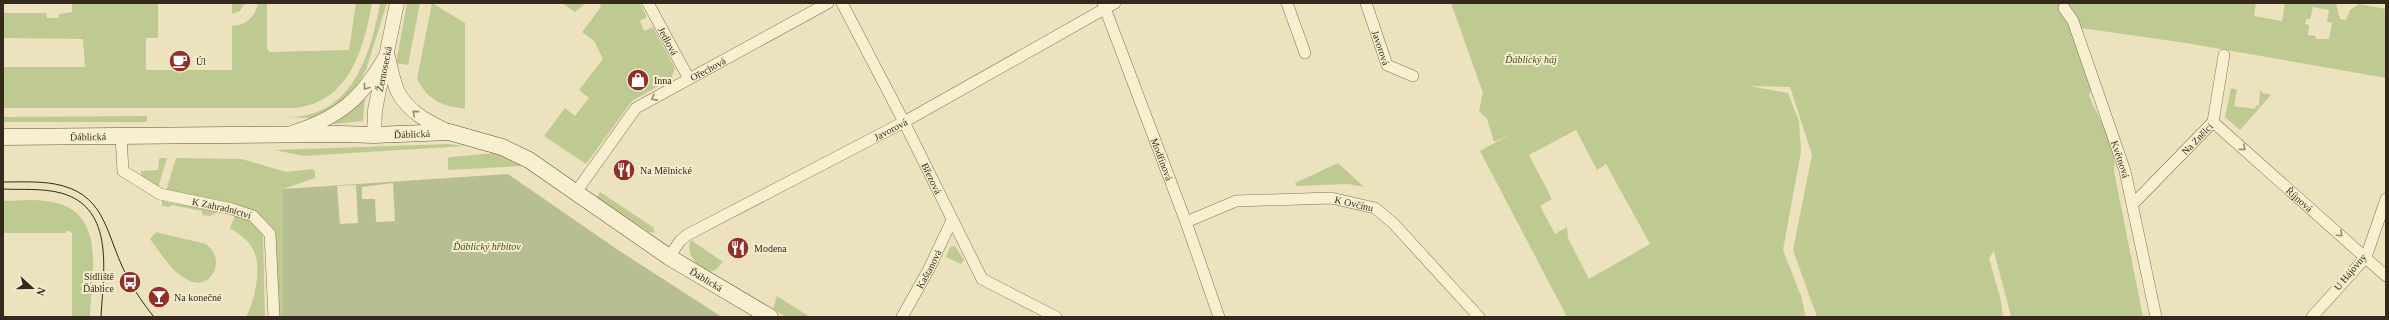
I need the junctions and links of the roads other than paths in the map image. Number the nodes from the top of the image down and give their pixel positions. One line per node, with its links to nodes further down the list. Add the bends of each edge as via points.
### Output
1 (397, 3): 10 (street, Žernosecká)
2 (648, 3): 13 (street, Jedlová)
3 (828, 3): 13 (street, Ořechová)
4 (842, 3): 14 (street, Březová)
5 (1287, 3): 9 (street)
6 (1366, 3): 12 (street, Javorová, via 1387,65)
7 (1108, 5): 14 (street, Javorová); 25 (street, Modřínová)
8 (2064, 8): 23 (street, Květnová, via 2073,21 2126,171)
9 (1305, 53)
10 (387, 54): 16 (street, one-way to 10, via 421,118 406,104 398,92); 17 (street, one-way to 17, via 366,88 351,104 313,126); 18 (street, Žernosecká, via 375,110)
11 (2224, 55): 15 (street, Na Znělci)
12 (1413, 76)
13 (689, 79): 21 (street, Ořechová, one-way to 21, via 636,108)
14 (904, 122): 24 (street, Březová); 26 (street, Javorová, via 687,234)
15 (2214, 122): 23 (street, Na Znělci); 27 (street, Říjnová, one-way to 27)
16 (448, 132): 18 (main road, Ďáblická); 21 (main road, Ďáblická, via 496,145 519,155)
17 (284, 135): 18 (main road, Ďáblická); 20 (main road, Ďáblická)
18 (374, 135)
19 (3, 137): 20 (main road, Ďáblická)
20 (121, 138): 29 (street, K Zahradnictví, via 123,171 160,194 253,216 270,234)
21 (576, 192): 26 (main road, Ďáblická)
22 (2386, 199): 27 (street, U Hájovny)
23 (2134, 203): 35 (street, Květnová)
24 (952, 220): 31 (street, Kaštanová); 32 (street, Březová, via 982,279)
25 (1186, 222): 33 (street, Modřínová); 34 (street, K Ovčínu, via 1236,201 1331,198 1375,208 1393,223)
26 (669, 257): 30 (main road, Ďáblická)
27 (2366, 257): 28 (street, Říjnová); 36 (street, U Hájovny)
28 (2386, 276)
29 (274, 317)
30 (770, 317)
31 (902, 317)
32 (1056, 317)
33 (1219, 317)
34 (1479, 317)
35 (2156, 317)
36 (2312, 317)

